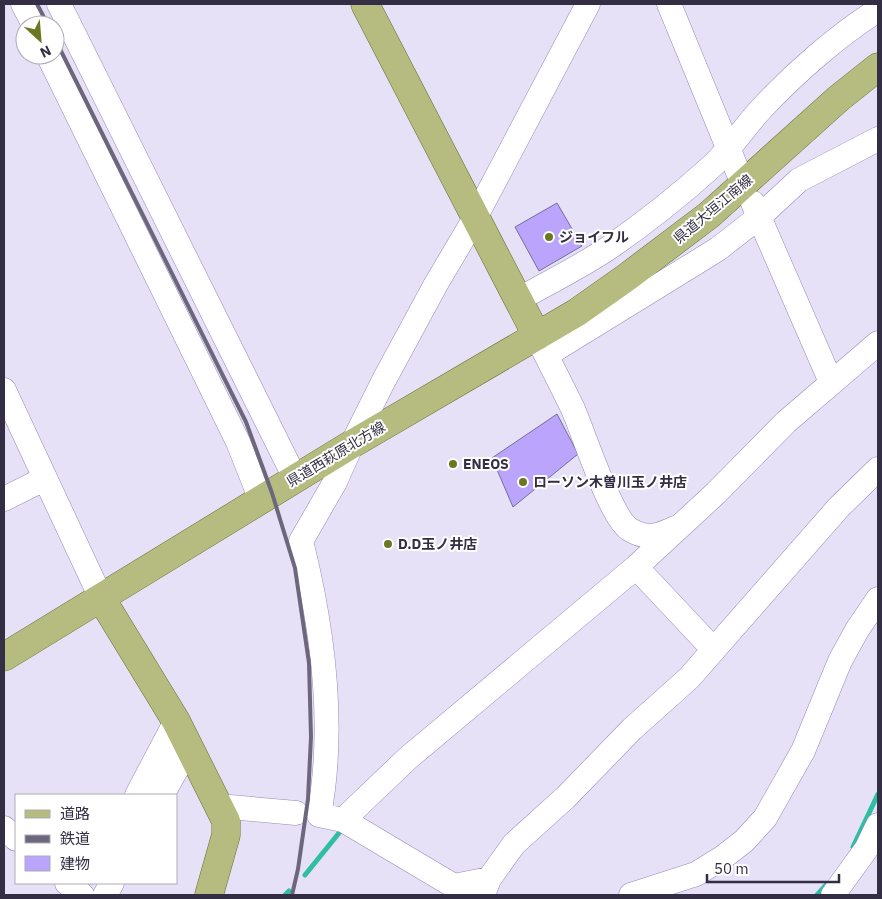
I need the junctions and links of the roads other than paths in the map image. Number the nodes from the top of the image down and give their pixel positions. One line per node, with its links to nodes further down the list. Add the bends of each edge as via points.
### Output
1 (59, 4): 20 (street)
2 (365, 4): 12 (main road)
3 (588, 4): 12 (street)
4 (669, 4): 9 (street)
5 (878, 10): 9 (street, via 830,44 797,75 754,117)
6 (53, 65): 23 (street, via 238,442)
7 (878, 67): 15 (main road, 県道大垣江南線, via 838,98 708,215 576,313)
8 (878, 139): 11 (street, via 799,180)
9 (729, 150): 10 (street); 13 (street, via 612,246)
10 (738, 172)
11 (756, 210): 15 (street, via 718,249); 16 (street)
12 (476, 218): 13 (main road); 18 (street, via 431,293)
13 (518, 300): 15 (main road)
14 (878, 343): 16 (street)
15 (541, 346): 18 (main road, 県道西萩原北方線); 24 (street, via 573,409 615,512 627,528 640,535 657,536)
16 (831, 382): 24 (street)
17 (4, 390): 21 (street)
18 (352, 444): 20 (main road, 県道西萩原北方線); 36 (street, via 335,482 300,541 317,611 328,729 325,782 319,815)
19 (878, 469): 28 (street, via 839,507)
20 (296, 478): 23 (main road, 県道西萩原北方線)
21 (44, 479): 22 (street); 26 (street)
22 (4, 499)
23 (261, 500): 26 (main road, 県道西萩原北方線)
24 (677, 528): 25 (street)
25 (636, 567): 28 (street); 36 (street, via 408,758)
26 (102, 598): 29 (main road); 30 (main road)
27 (878, 599): 47 (street, via 840,661 804,751 765,818 744,841 696,874)
28 (714, 650): 42 (street, via 689,678 514,844)
29 (4, 657)
30 (176, 721): 31 (main road); 32 (street)
31 (189, 747): 33 (street); 34 (main road)
32 (138, 794)
33 (163, 794)
34 (219, 806): 35 (street); 46 (main road, via 227,828)
35 (296, 813)
36 (343, 820): 44 (street)
37 (878, 825): 40 (street)
38 (4, 828): 39 (street)
39 (15, 838)
40 (873, 850): 48 (street)
41 (68, 884): 45 (street)
42 (486, 887): 44 (street)
43 (105, 890): 45 (street)
44 (445, 890)
45 (82, 895)
46 (209, 895)
47 (630, 895)
48 (833, 895)

